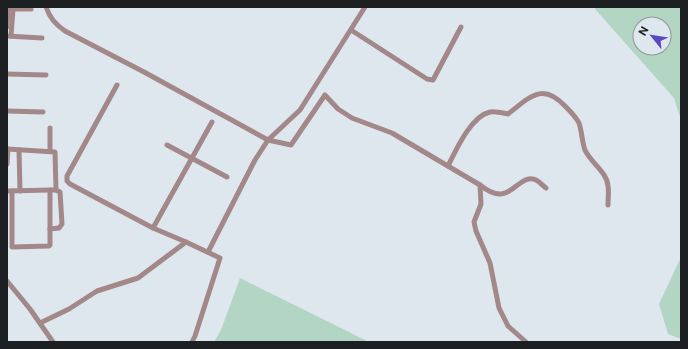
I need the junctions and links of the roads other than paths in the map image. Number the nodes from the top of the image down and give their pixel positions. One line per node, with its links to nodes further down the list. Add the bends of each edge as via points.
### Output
1 (46, 7): 17 (street, via 55,24 65,31)
2 (365, 7): 7 (street)
3 (9, 8): 4 (street); 5 (street); 8 (street)
4 (31, 9)
5 (7, 27)
6 (461, 27): 7 (street, via 433,80 427,79)
7 (351, 30): 17 (street, via 300,110)
8 (9, 36): 9 (street)
9 (42, 38)
10 (7, 74): 11 (street)
11 (46, 75)
12 (117, 85): 33 (street, via 66,181)
13 (7, 111): 14 (street)
14 (42, 112)
15 (212, 122): 22 (street)
16 (50, 128): 21 (street)
17 (268, 140): 24 (street, via 291,145 325,95 338,109 352,118 392,133); 36 (street, via 255,160)
18 (167, 145): 22 (street)
19 (8, 149): 20 (street); 23 (street)
20 (19, 150): 21 (street); 31 (street)
21 (50, 151): 29 (street, via 55,152)
22 (191, 158): 25 (street); 33 (street)
23 (7, 164)
24 (448, 166): 26 (street); 32 (street, via 470,127 481,116 490,112 508,114 536,94 544,92 559,100 579,123 586,150 608,185)
25 (226, 177)
26 (480, 185): 27 (street, via 501,195 532,178); 41 (street, via 481,204 474,222 476,231 490,263 499,308 508,326)
27 (546, 188)
28 (50, 190): 29 (street); 31 (street); 34 (street)
29 (56, 190): 34 (street, via 60,192 62,224 59,228)
30 (9, 191): 31 (street); 34 (street, via 12,247 49,246)
31 (20, 191)
32 (608, 205)
33 (153, 228): 35 (street)
34 (50, 229)
35 (186, 242): 36 (street); 38 (street, via 138,278 97,291)
36 (208, 252): 40 (street, via 220,258)
37 (7, 281): 38 (street)
38 (40, 323): 39 (street)
39 (53, 342)
40 (192, 342)
41 (526, 342)

